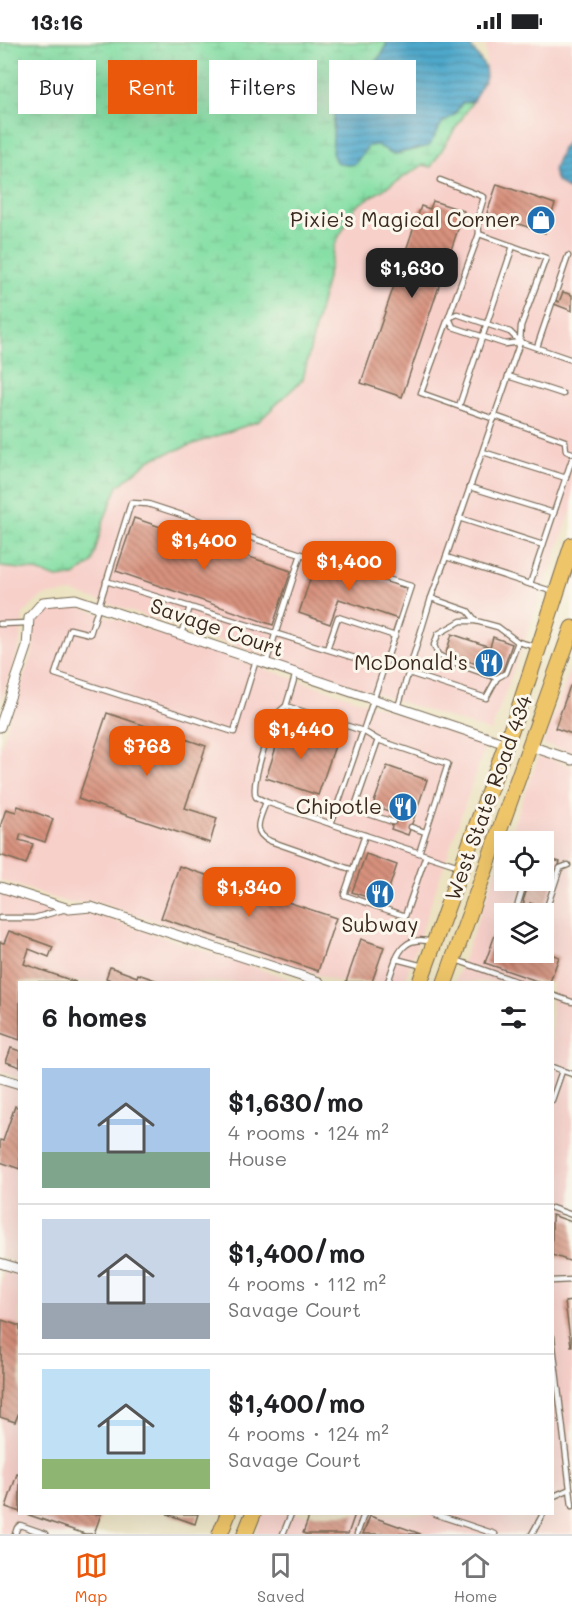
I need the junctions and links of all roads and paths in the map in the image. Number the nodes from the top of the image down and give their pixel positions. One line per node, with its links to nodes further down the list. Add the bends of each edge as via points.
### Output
1 (440, 180): 2 (lane, via 484,197 478,217)
2 (479, 234): 3 (lane); 5 (lane)
3 (513, 246): 6 (lane); 8 (lane, via 546,258 521,326)
4 (568, 256): 9 (lane)
5 (449, 318): 6 (lane, via 457,314); 7 (lane, via 453,327); 13 (lane, via 421,393)
6 (485, 324): 7 (lane); 8 (lane, via 510,332)
7 (482, 336): 8 (lane, via 506,344); 13 (lane)
8 (520, 342): 9 (lane); 11 (lane)
9 (537, 347): 10 (lane)
10 (572, 360)
11 (508, 376): 12 (lane); 14 (lane)
12 (563, 394)
13 (459, 406): 14 (lane)
14 (495, 417): 15 (lane); 16 (lane, via 565,441 566,451)
15 (483, 452): 18 (lane); 19 (lane)
16 (572, 453)
17 (572, 459): 18 (lane)
18 (566, 478): 20 (lane)
19 (470, 487): 20 (lane); 21 (lane)
20 (554, 513): 22 (lane)
21 (459, 518): 22 (lane); 25 (lane)
22 (543, 545): 27 (lane)
23 (572, 545): 28 (main road)
24 (301, 554): 26 (lane, via 148,504 130,503); 36 (lane); 38 (lane, via 411,586)
25 (446, 556): 27 (lane); 29 (lane)
26 (106, 581): 30 (lane); 31 (lane)
27 (530, 584): 28 (lane)
28 (557, 592): 40 (main road, West State Road 434)
29 (431, 598): 32 (lane, via 468,611); 45 (lane)
30 (98, 606): 33 (street, Savage Court, via 75,599 43,602); 37 (street, Savage Court); 42 (lane, via 90,634 70,629 55,674 234,732)
31 (190, 607): 36 (lane); 37 (lane)
32 (477, 621): 39 (lane, via 498,627); 46 (lane, via 461,621 447,628 438,634 434,645 438,655)
33 (28, 622): 34 (lane); 51 (street, via 27,647)
34 (0, 624)
35 (572, 628): 55 (main road, West State Road 434)
36 (275, 633): 41 (lane); 42 (lane)
37 (181, 634): 42 (street, Savage Court)
38 (395, 636): 41 (lane, via 338,617); 43 (lane)
39 (518, 642): 40 (lane); 46 (lane, via 506,673)
40 (539, 648): 50 (main road, West State Road 434)
41 (327, 650): 43 (lane)
42 (261, 661): 44 (street, Savage Court)
43 (384, 668): 47 (lane)
44 (296, 673): 47 (street, Savage Court); 48 (lane)
45 (409, 673): 46 (lane, via 486,698); 49 (lane)
46 (497, 678)
47 (373, 699): 49 (street, Savage Court); 52 (lane)
48 (286, 706): 52 (lane); 58 (lane, via 276,715 255,779 254,794)
49 (398, 707): 54 (street, Savage Court)
50 (519, 708): 54 (main road, West State Road 434); 55 (main road, via 522,730)
51 (0, 727)
52 (363, 731): 53 (lane); 60 (lane)
53 (378, 740): 59 (lane, via 354,809); 62 (lane, via 448,764)
54 (506, 744): 57 (main road, via 514,757); 67 (main road, West State Road 434)
55 (530, 747): 56 (street); 57 (main road, West State Road 434)
56 (572, 760)
57 (518, 780): 75 (main road, West State Road 434)
58 (266, 802): 60 (lane); 68 (lane, via 258,828 260,836)
59 (393, 822)
60 (331, 824): 63 (lane)
61 (411, 827): 62 (lane)
62 (426, 832): 64 (lane)
63 (365, 835): 64 (lane); 68 (lane)
64 (419, 852): 65 (lane)
65 (426, 855): 67 (lane); 68 (lane, via 405,916 344,895)
66 (568, 864): 70 (lane, via 561,868)
67 (462, 867): 73 (main road, West State Road 434)
68 (353, 870)
69 (0, 887): 71 (street)
70 (549, 903)
71 (69, 909): 72 (lane, via 34,918); 77 (street, via 92,907)
72 (0, 918)
73 (435, 943): 74 (lane, via 411,942); 76 (main road, West State Road 434)
74 (396, 959): 76 (lane); 78 (lane)
75 (453, 959): 80 (main road, West State Road 434); 81 (lane)
76 (426, 967): 79 (main road, West State Road 434)
77 (316, 981)
78 (388, 981)
79 (420, 981)
80 (445, 981)
81 (515, 981)
82 (554, 996): 83 (lane)
83 (572, 1002)
84 (554, 1068): 85 (lane)
85 (562, 1071): 86 (lane); 89 (lane)
86 (572, 1074)
87 (0, 1078): 88 (street)
88 (18, 1083)
89 (554, 1093)
90 (554, 1209): 91 (lane)
91 (572, 1215)
92 (0, 1263): 93 (street)
93 (18, 1268)
94 (572, 1280): 95 (lane)
95 (554, 1281)
96 (554, 1350): 97 (lane)
97 (569, 1447): 98 (lane)
98 (570, 1489): 99 (lane); 100 (lane)
99 (554, 1496)
100 (572, 1506)
101 (228, 1515): 109 (main road)
102 (253, 1515): 110 (main road)
103 (291, 1515): 111 (lane)
104 (364, 1515): 112 (lane)
105 (438, 1515): 113 (lane)
106 (542, 1515): 114 (lane)
107 (15, 1534): 108 (lane, via 20,1525)
108 (46, 1534)
109 (220, 1534)
110 (245, 1534)
111 (283, 1534)
112 (357, 1534)
113 (495, 1534)
114 (532, 1534)

